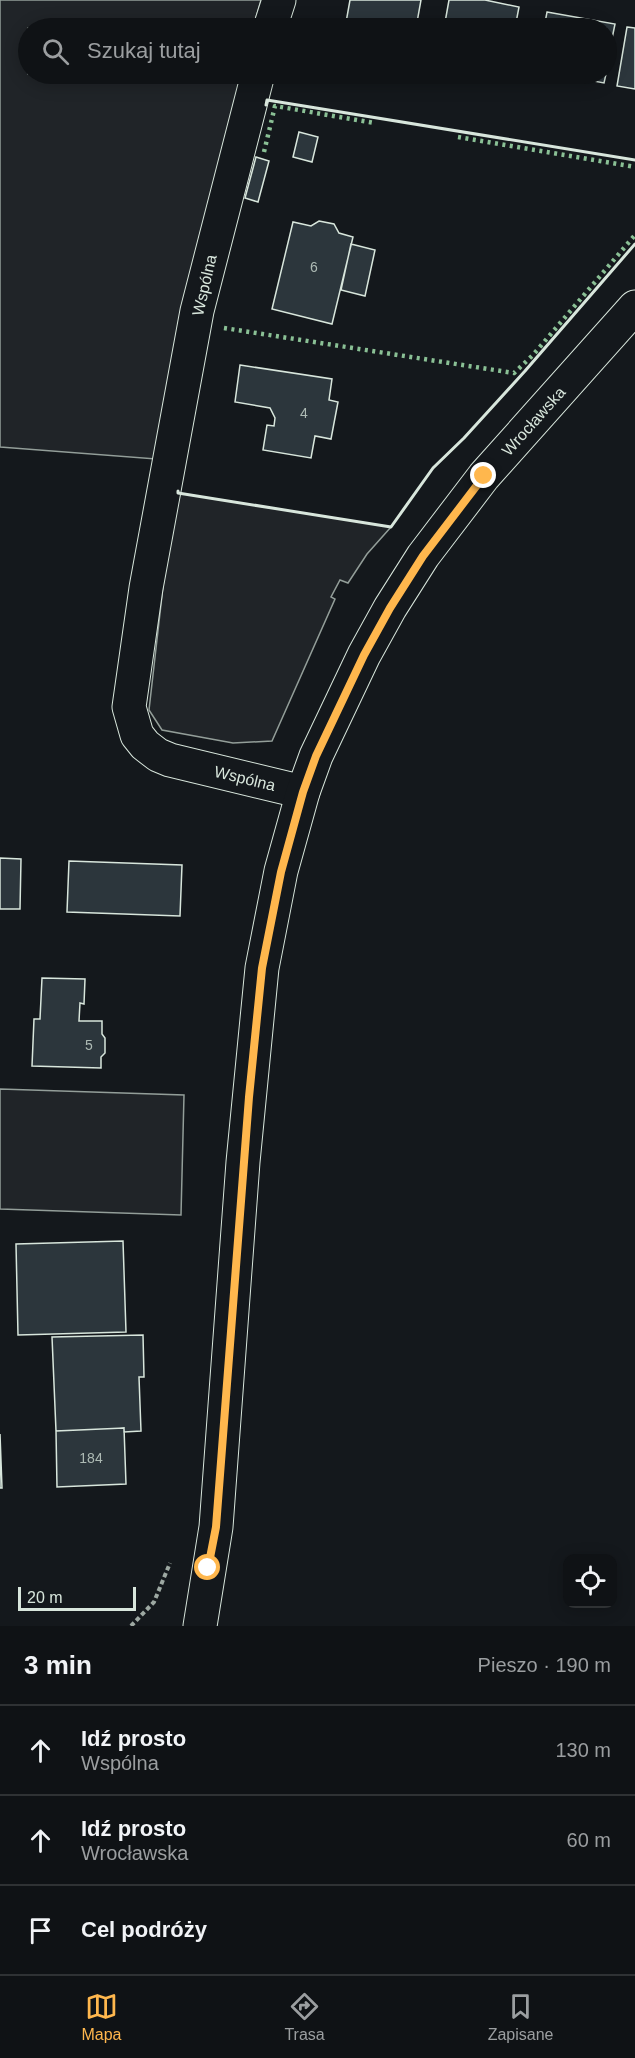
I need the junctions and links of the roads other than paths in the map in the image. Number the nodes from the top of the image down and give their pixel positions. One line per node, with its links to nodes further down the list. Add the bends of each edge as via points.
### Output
1 (279, 0): 2 (street)
2 (273, 18)
3 (255, 84): 5 (street, Wspólna, via 197,311 146,588 129,707 137,735 145,745 170,760)
4 (635, 307): 5 (street, Wrocławska, via 484,476 423,556 364,655)
5 (303, 792): 6 (street, via 281,872 262,968 243,1162 216,1527)
6 (200, 1626)

